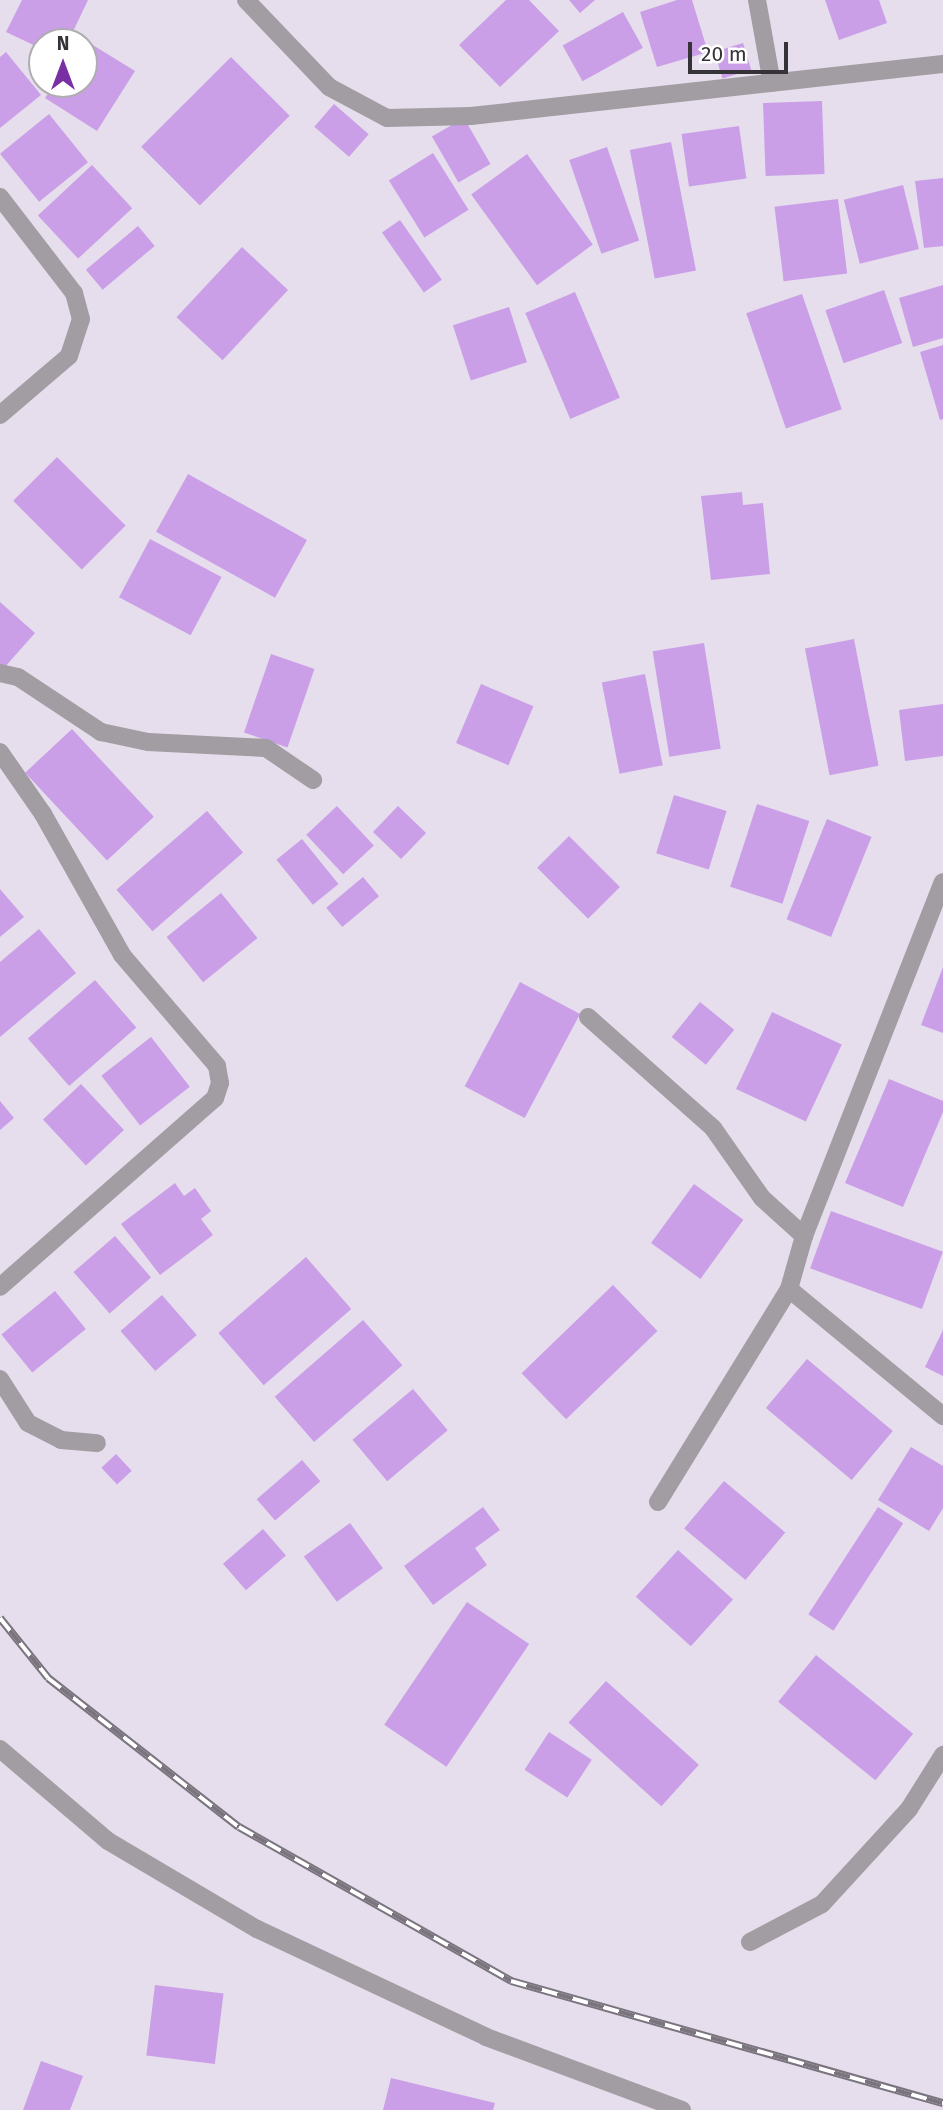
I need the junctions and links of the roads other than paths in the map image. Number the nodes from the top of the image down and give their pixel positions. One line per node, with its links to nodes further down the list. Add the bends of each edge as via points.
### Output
1 (247, 0): 4 (street, via 329,87 387,118 471,116)
2 (757, 0): 4 (street)
3 (943, 64): 4 (street)
4 (772, 82)
5 (0, 197): 6 (street, via 74,293 81,319 69,356)
6 (0, 415)
7 (0, 673): 9 (street, via 18,677 101,732 148,742 266,748)
8 (0, 752): 13 (street, via 43,814 122,955 217,1066 220,1083 215,1098)
9 (313, 780)
10 (943, 882): 12 (street)
11 (589, 1017): 12 (street, via 713,1128 762,1198)
12 (804, 1236): 14 (street)
13 (0, 1287)
14 (789, 1289): 16 (street); 18 (street)
15 (0, 1379): 17 (street, via 27,1423 61,1440)
16 (943, 1416)
17 (97, 1443)
18 (658, 1502)
19 (0, 1749): 22 (street, via 108,1841 257,1930 486,2037)
20 (943, 1755): 21 (street, via 909,1809 821,1904)
21 (750, 1942)
22 (682, 2110)

